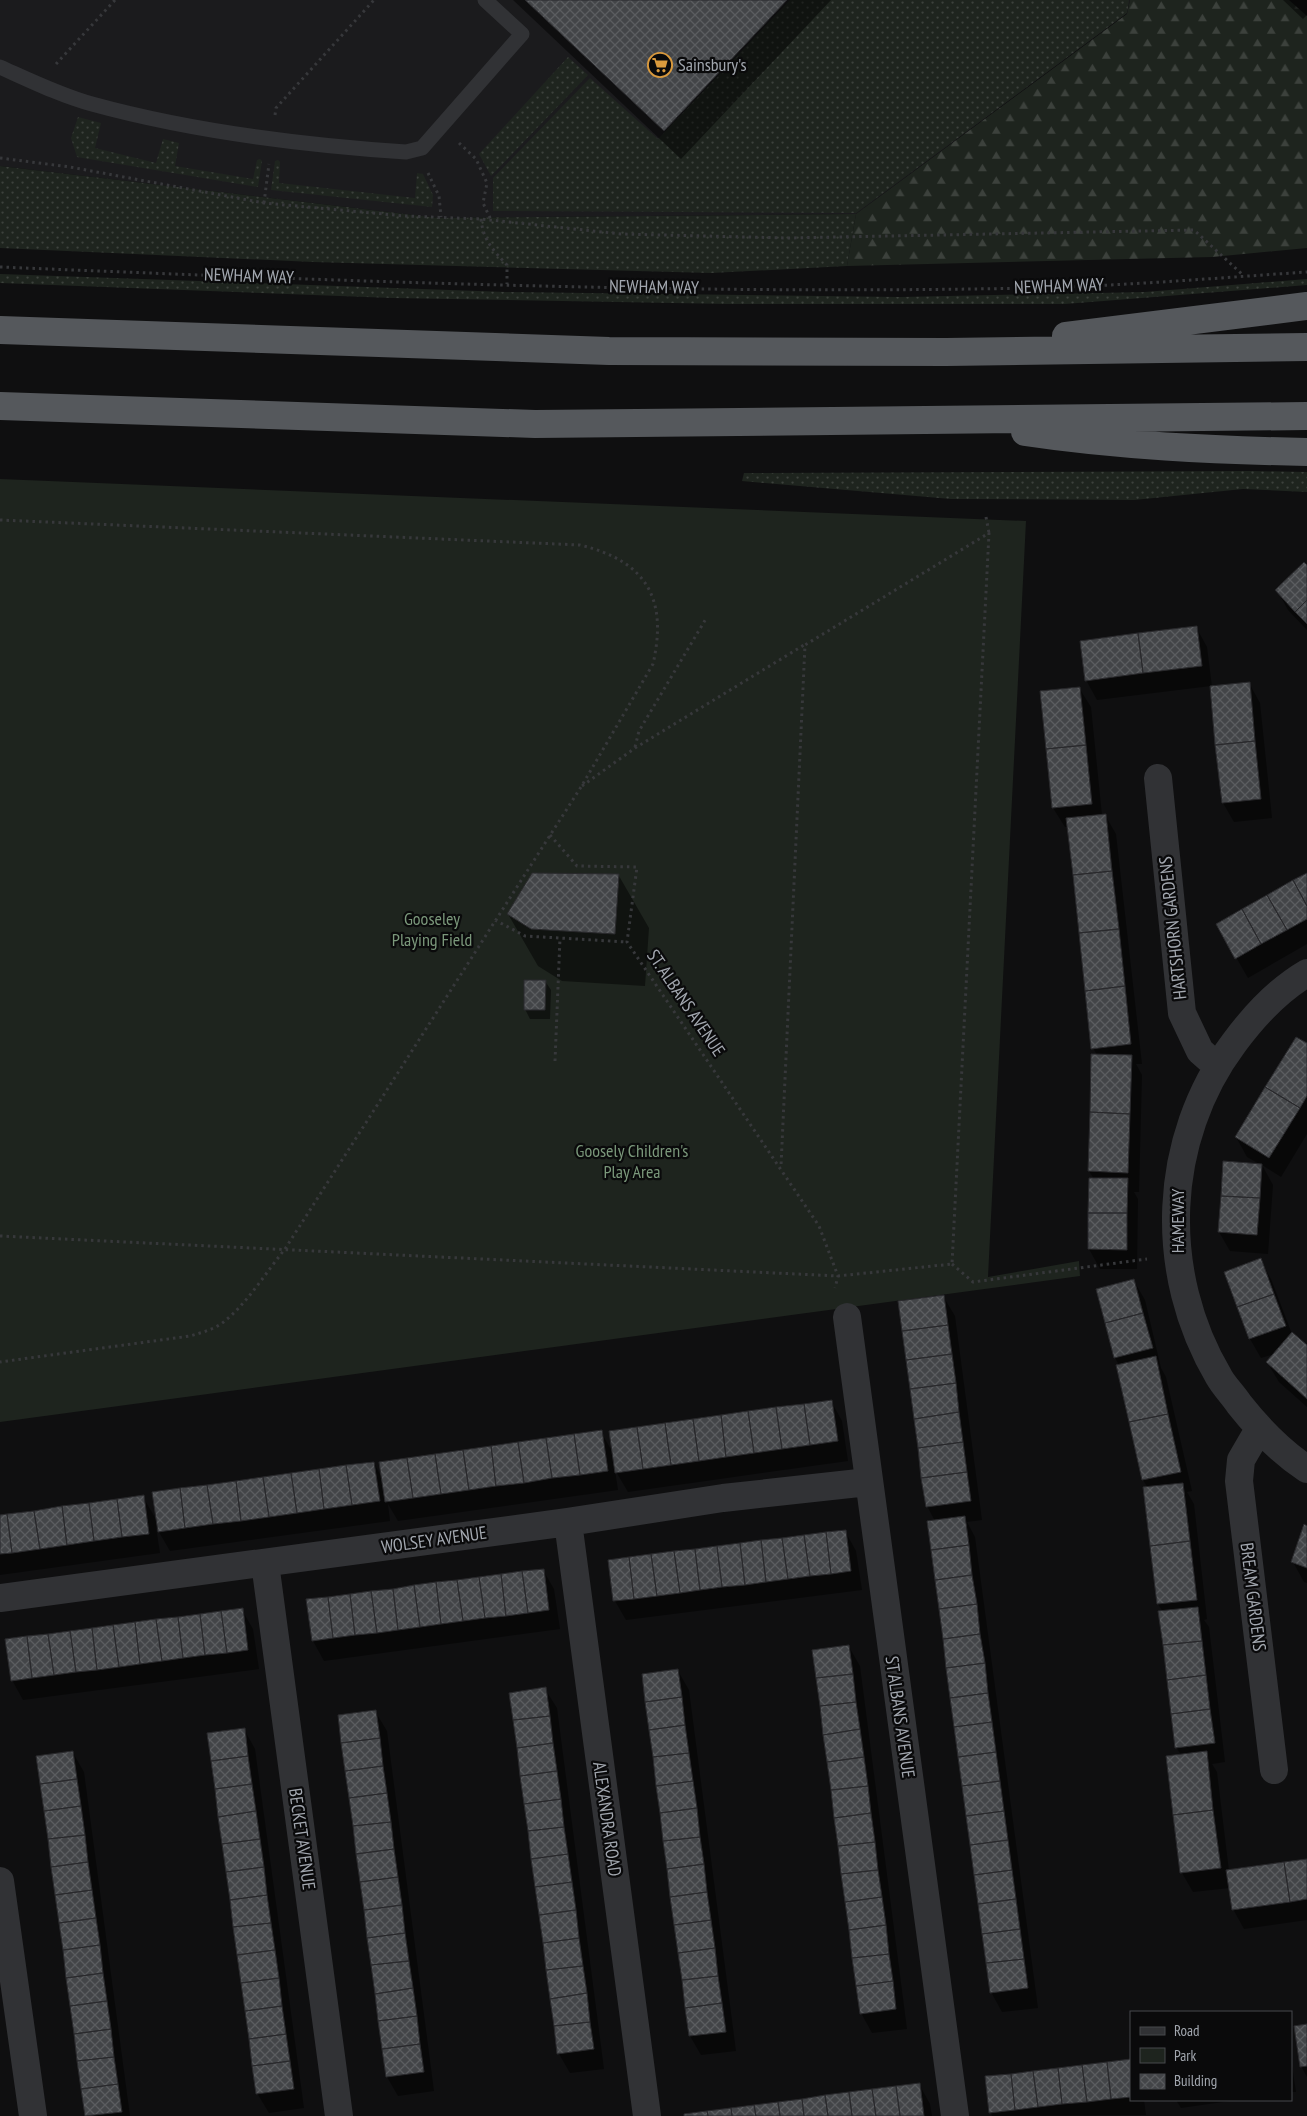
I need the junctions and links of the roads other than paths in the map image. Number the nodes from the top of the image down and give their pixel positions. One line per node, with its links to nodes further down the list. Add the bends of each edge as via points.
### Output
1 (485, 0): 2 (lane, via 522,34 422,148 406,152 272,140 90,104)
2 (0, 67)
3 (1307, 306): 6 (highway)
4 (0, 330): 6 (highway, via 609,351)
5 (1307, 347): 6 (highway)
6 (946, 352)
7 (0, 406): 9 (highway, via 535,424)
8 (1307, 416): 9 (highway)
9 (946, 421): 10 (highway, via 1076,440 1217,450)
10 (1307, 452)
11 (1158, 778): 13 (street, HARTSHORN GARDENS, via 1182,1013 1200,1050)
12 (1307, 973): 13 (street, HAMEWAY, via 1251,1020)
13 (1217, 1066): 15 (street, HAMEWAY, via 1189,1125 1176,1189 1176,1255 1191,1318 1219,1377)
14 (847, 1317): 17 (street, ST ALBANS AVENUE)
15 (1259, 1429): 16 (street, HAMEWAY); 21 (street, BREAM GARDENS, via 1241,1460 1239,1481)
16 (1307, 1469)
17 (868, 1482): 18 (street, WOLSEY AVENUE, via 724,1498); 26 (street, ST ALBANS AVENUE)
18 (568, 1522): 19 (street, WOLSEY AVENUE); 25 (street, ALEXANDRA ROAD)
19 (265, 1563): 20 (street, WOLSEY AVENUE); 24 (street, BECKET AVENUE)
20 (0, 1598)
21 (1274, 1770)
22 (0, 1880): 23 (street)
23 (33, 2116)
24 (339, 2116)
25 (647, 2116)
26 (955, 2116)

